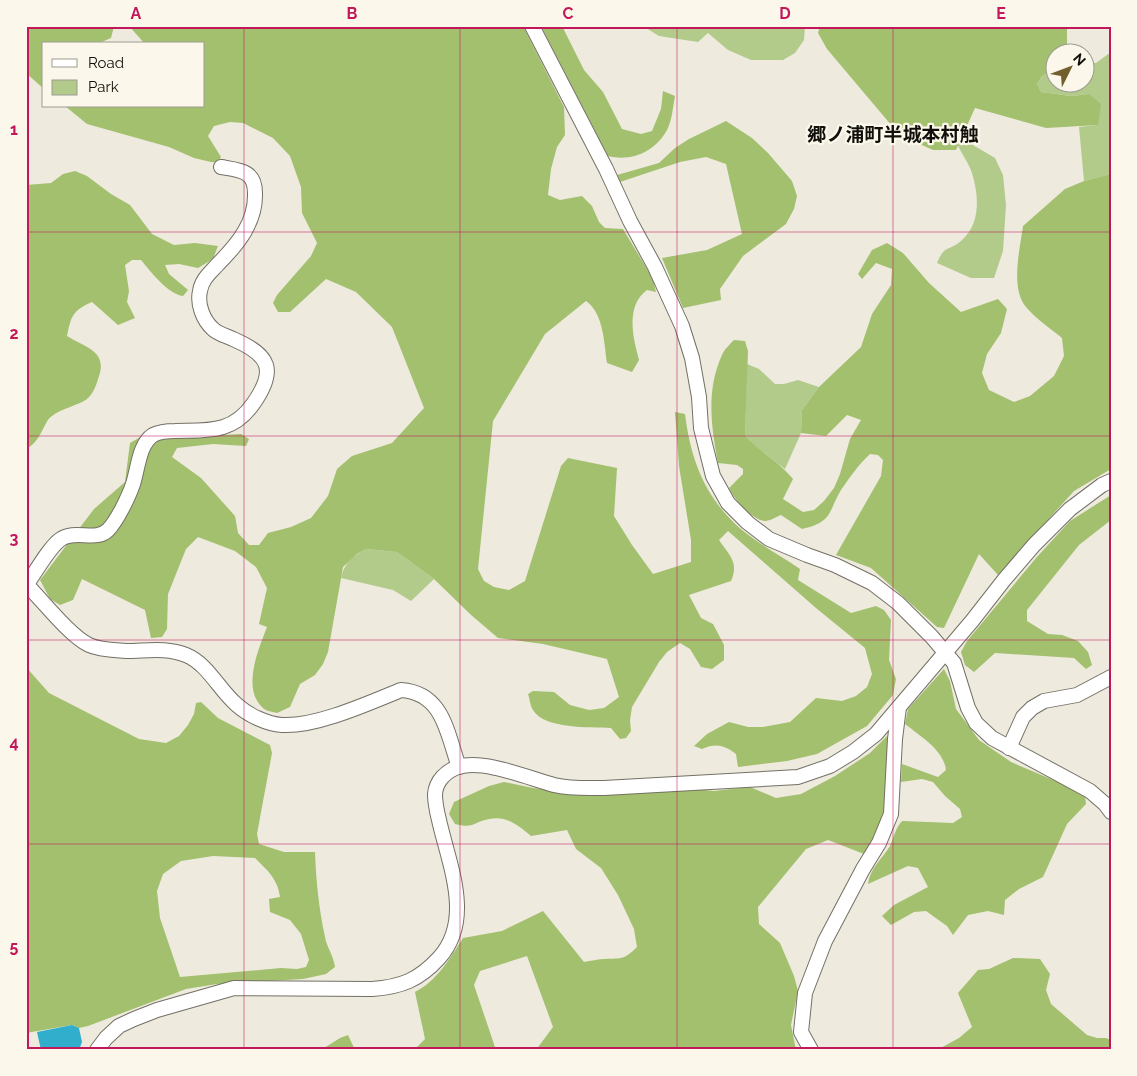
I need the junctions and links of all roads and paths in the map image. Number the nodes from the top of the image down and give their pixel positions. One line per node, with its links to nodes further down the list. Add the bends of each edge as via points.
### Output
1 (532, 26): 5 (street, via 682,326 692,358 713,476 728,503 769,539 872,583 898,603)
2 (221, 168): 4 (street, via 250,175 255,186 256,204 236,246 202,281 200,307 213,330 259,354 267,366 268,376 252,406 232,425 153,435 144,447 132,486 107,531 96,535 74,534 61,539)
3 (1111, 480): 5 (street, via 1070,508 1034,545)
4 (26, 584): 9 (street, via 76,636 88,644 101,649 172,650 187,655 198,662 237,705 266,722 301,724 401,690 414,691 425,696 440,714)
5 (946, 652): 7 (street); 8 (street, via 954,663 976,723)
6 (1111, 676): 8 (street, via 1077,695 1032,708 1023,717)
7 (899, 706): 9 (street, via 876,734 852,752 830,766 798,777 574,788 499,769); 12 (street, via 891,814 879,844 825,941 805,992 801,1032)
8 (1009, 748): 10 (street, via 1090,791)
9 (459, 767): 11 (street, via 444,775 435,793 453,871 457,918 442,955 420,976 406,983 372,989 234,988 134,1018 119,1026)
10 (1111, 812)
11 (97, 1050)
12 (811, 1050)

